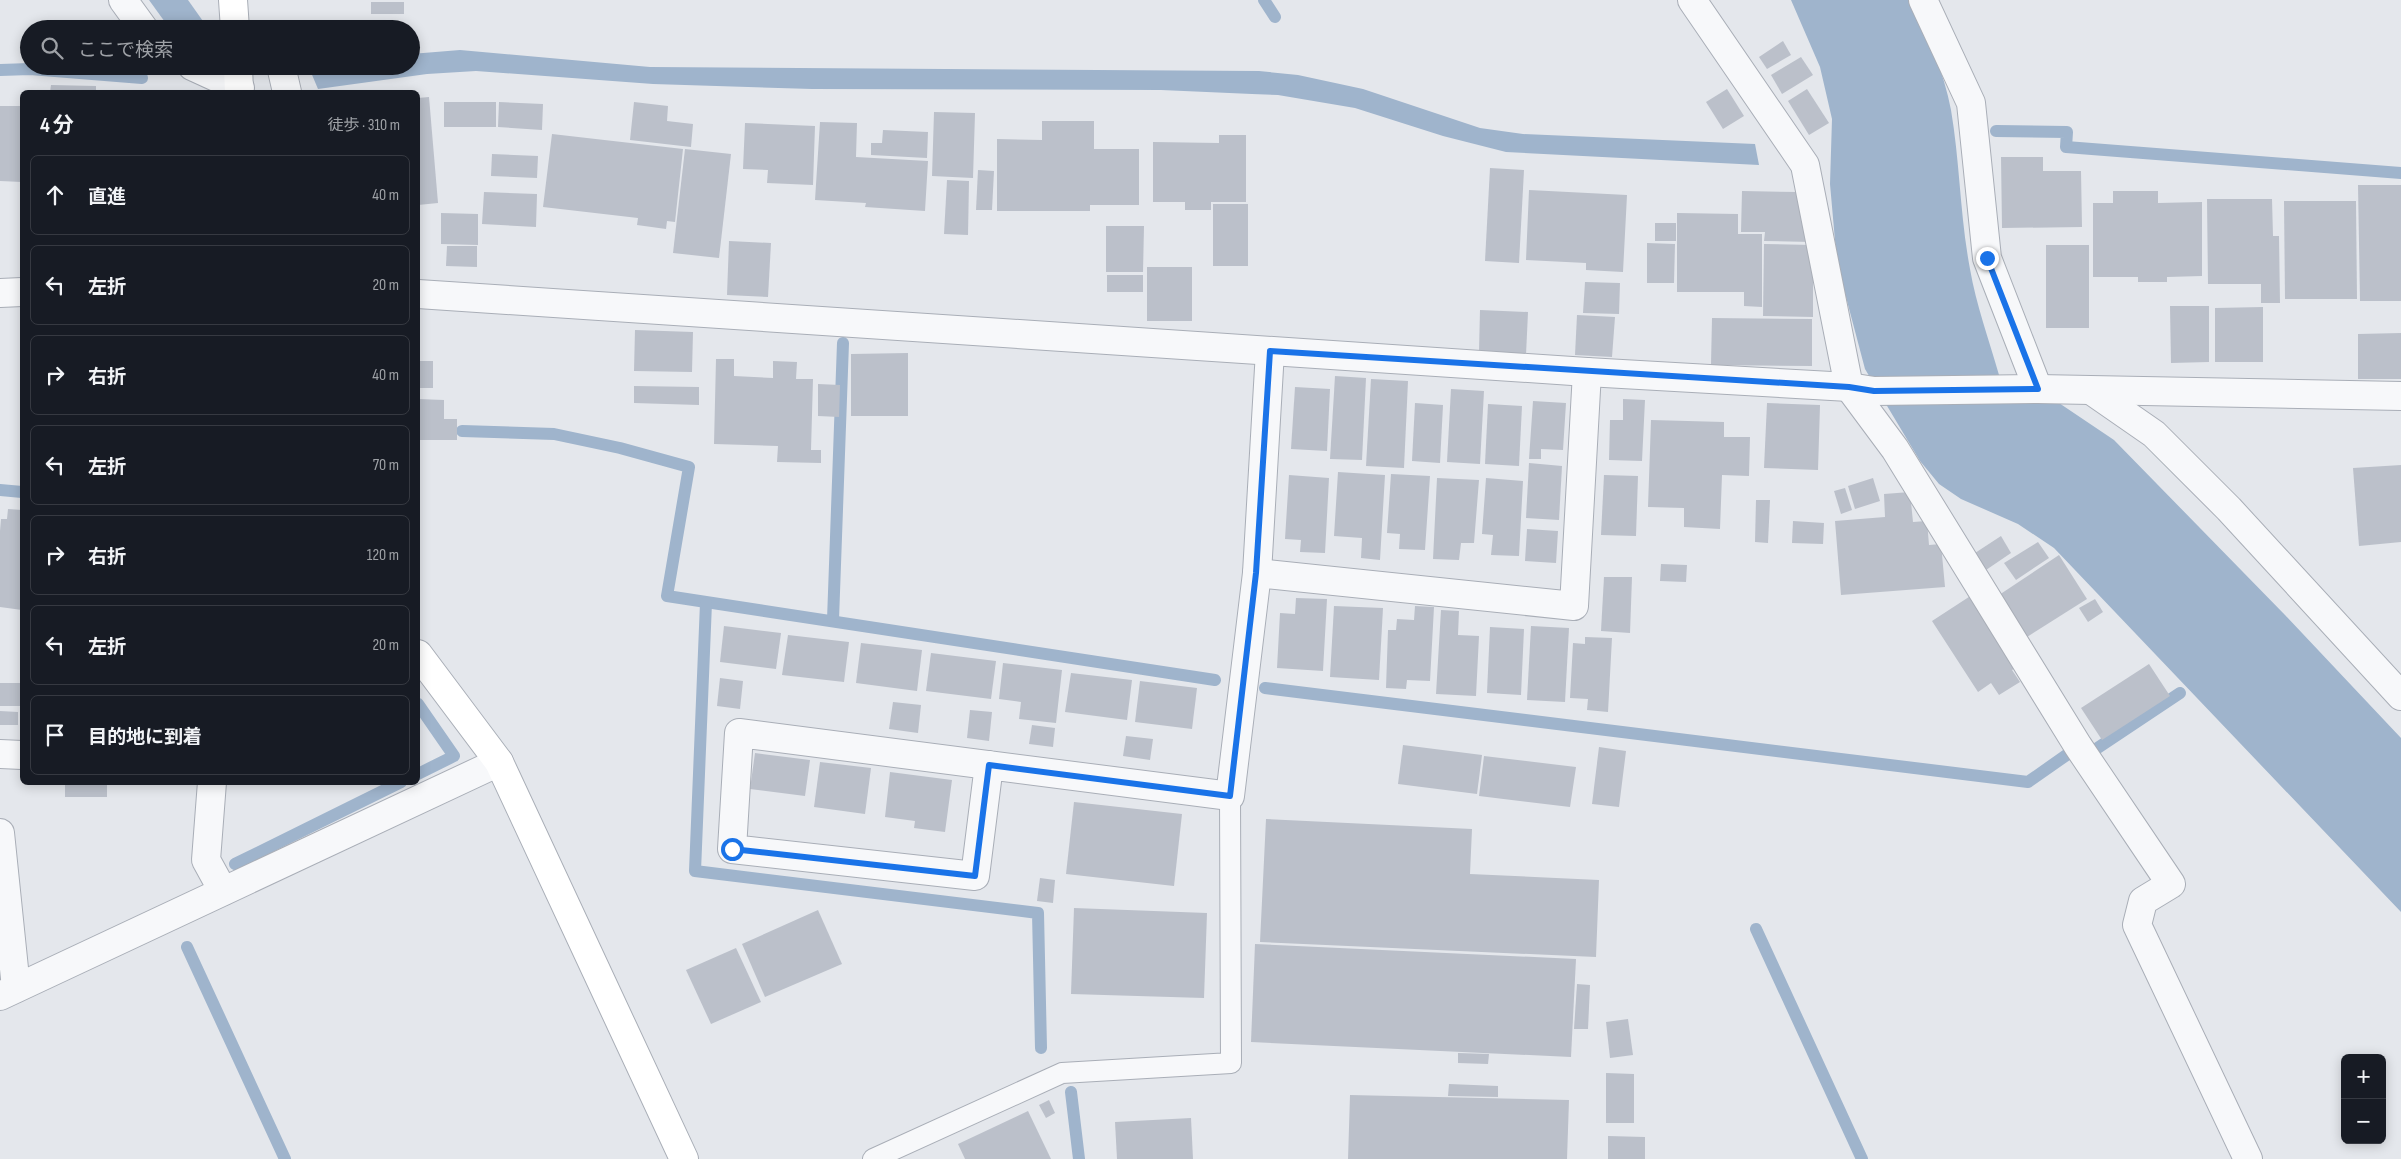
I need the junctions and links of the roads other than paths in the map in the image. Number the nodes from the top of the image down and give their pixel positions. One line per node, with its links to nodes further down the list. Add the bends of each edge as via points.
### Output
1 (123, 0): 5 (street)
2 (233, 0): 6 (street)
3 (1692, 0): 16 (street, via 1805,165)
4 (1923, 0): 17 (street, via 1971,103 1987,258)
5 (137, 20)
6 (234, 20)
7 (218, 75): 9 (street)
8 (283, 75): 10 (street)
9 (239, 82)
10 (287, 90)
11 (20, 292): 12 (street)
12 (0, 293)
13 (420, 294): 14 (street)
14 (1270, 351): 15 (street); 20 (street)
15 (1587, 372): 16 (street); 20 (street, via 1574,606)
16 (1862, 389): 17 (street); 34 (street, via 1895,449 2078,746 2171,884 2143,901 2137,925)
17 (2038, 389): 18 (street)
18 (2092, 391): 19 (street); 22 (street, via 2154,434 2229,509)
19 (2401, 396)
20 (1256, 573): 28 (street)
21 (420, 657): 25 (street)
22 (2401, 696)
23 (0, 754): 24 (street)
24 (20, 755)
25 (499, 762): 30 (street); 32 (street)
26 (989, 765): 26 (street, via 739,733 732,849 975,876); 28 (street)
27 (212, 785): 30 (street, via 206,860)
28 (1230, 796): 33 (lane, via 1231,1063 1062,1073)
29 (0, 833): 31 (street)
30 (223, 891): 31 (street)
31 (8, 992)
32 (684, 1159)
33 (874, 1159)
34 (2248, 1159)

